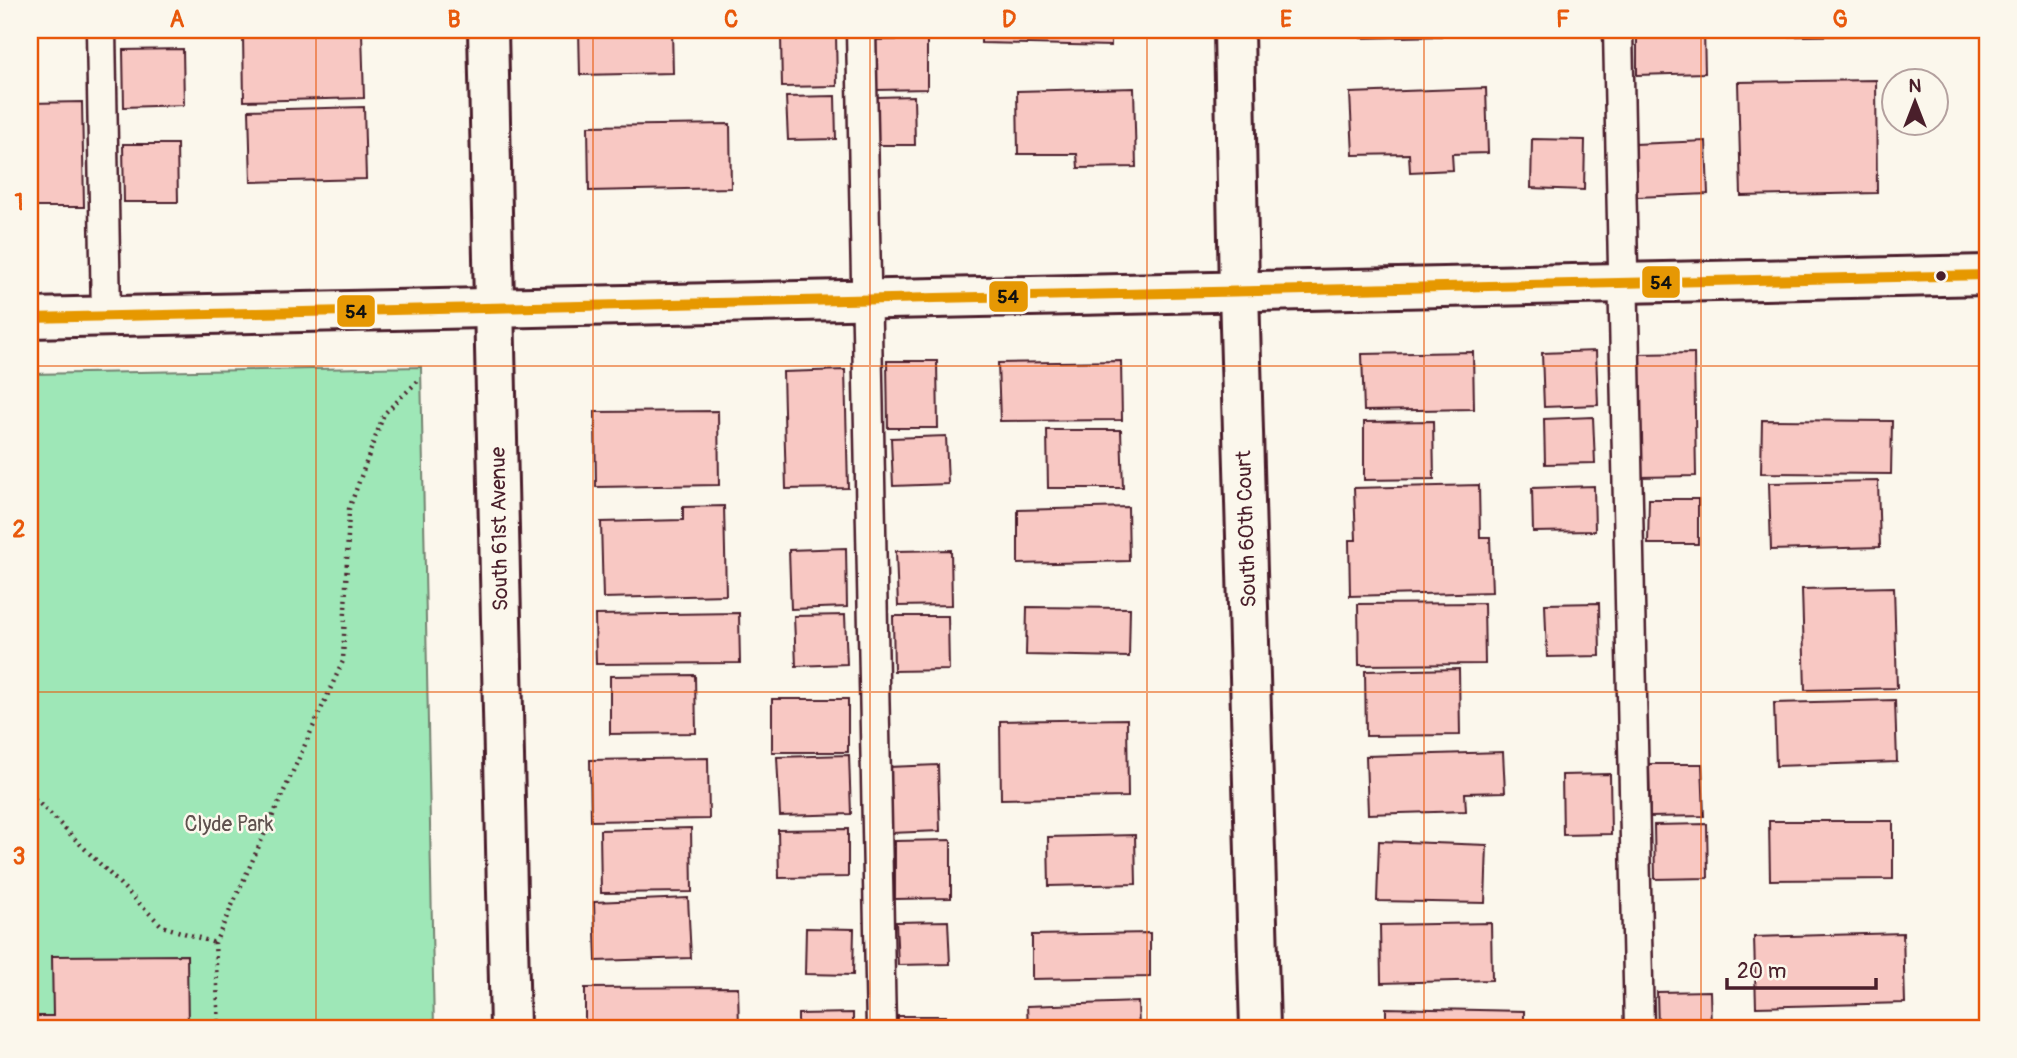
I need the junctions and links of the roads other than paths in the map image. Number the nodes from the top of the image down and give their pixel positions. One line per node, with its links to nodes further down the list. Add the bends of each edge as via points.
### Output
1 (101, 30): 11 (lane)
2 (488, 30): 10 (street, South 61st Avenue)
3 (862, 30): 9 (lane)
4 (1234, 30): 8 (street, South 60th Court)
5 (1618, 30): 7 (lane)
6 (1987, 275): 7 (street)
7 (1624, 283): 8 (street); 16 (lane)
8 (1239, 291): 9 (street); 15 (street, South 60th Court)
9 (866, 299): 10 (street); 14 (lane)
10 (494, 307): 11 (street); 13 (street, South 61st Avenue)
11 (106, 316): 12 (street)
12 (30, 318)
13 (510, 1028)
14 (881, 1028)
15 (1260, 1028)
16 (1639, 1028)

